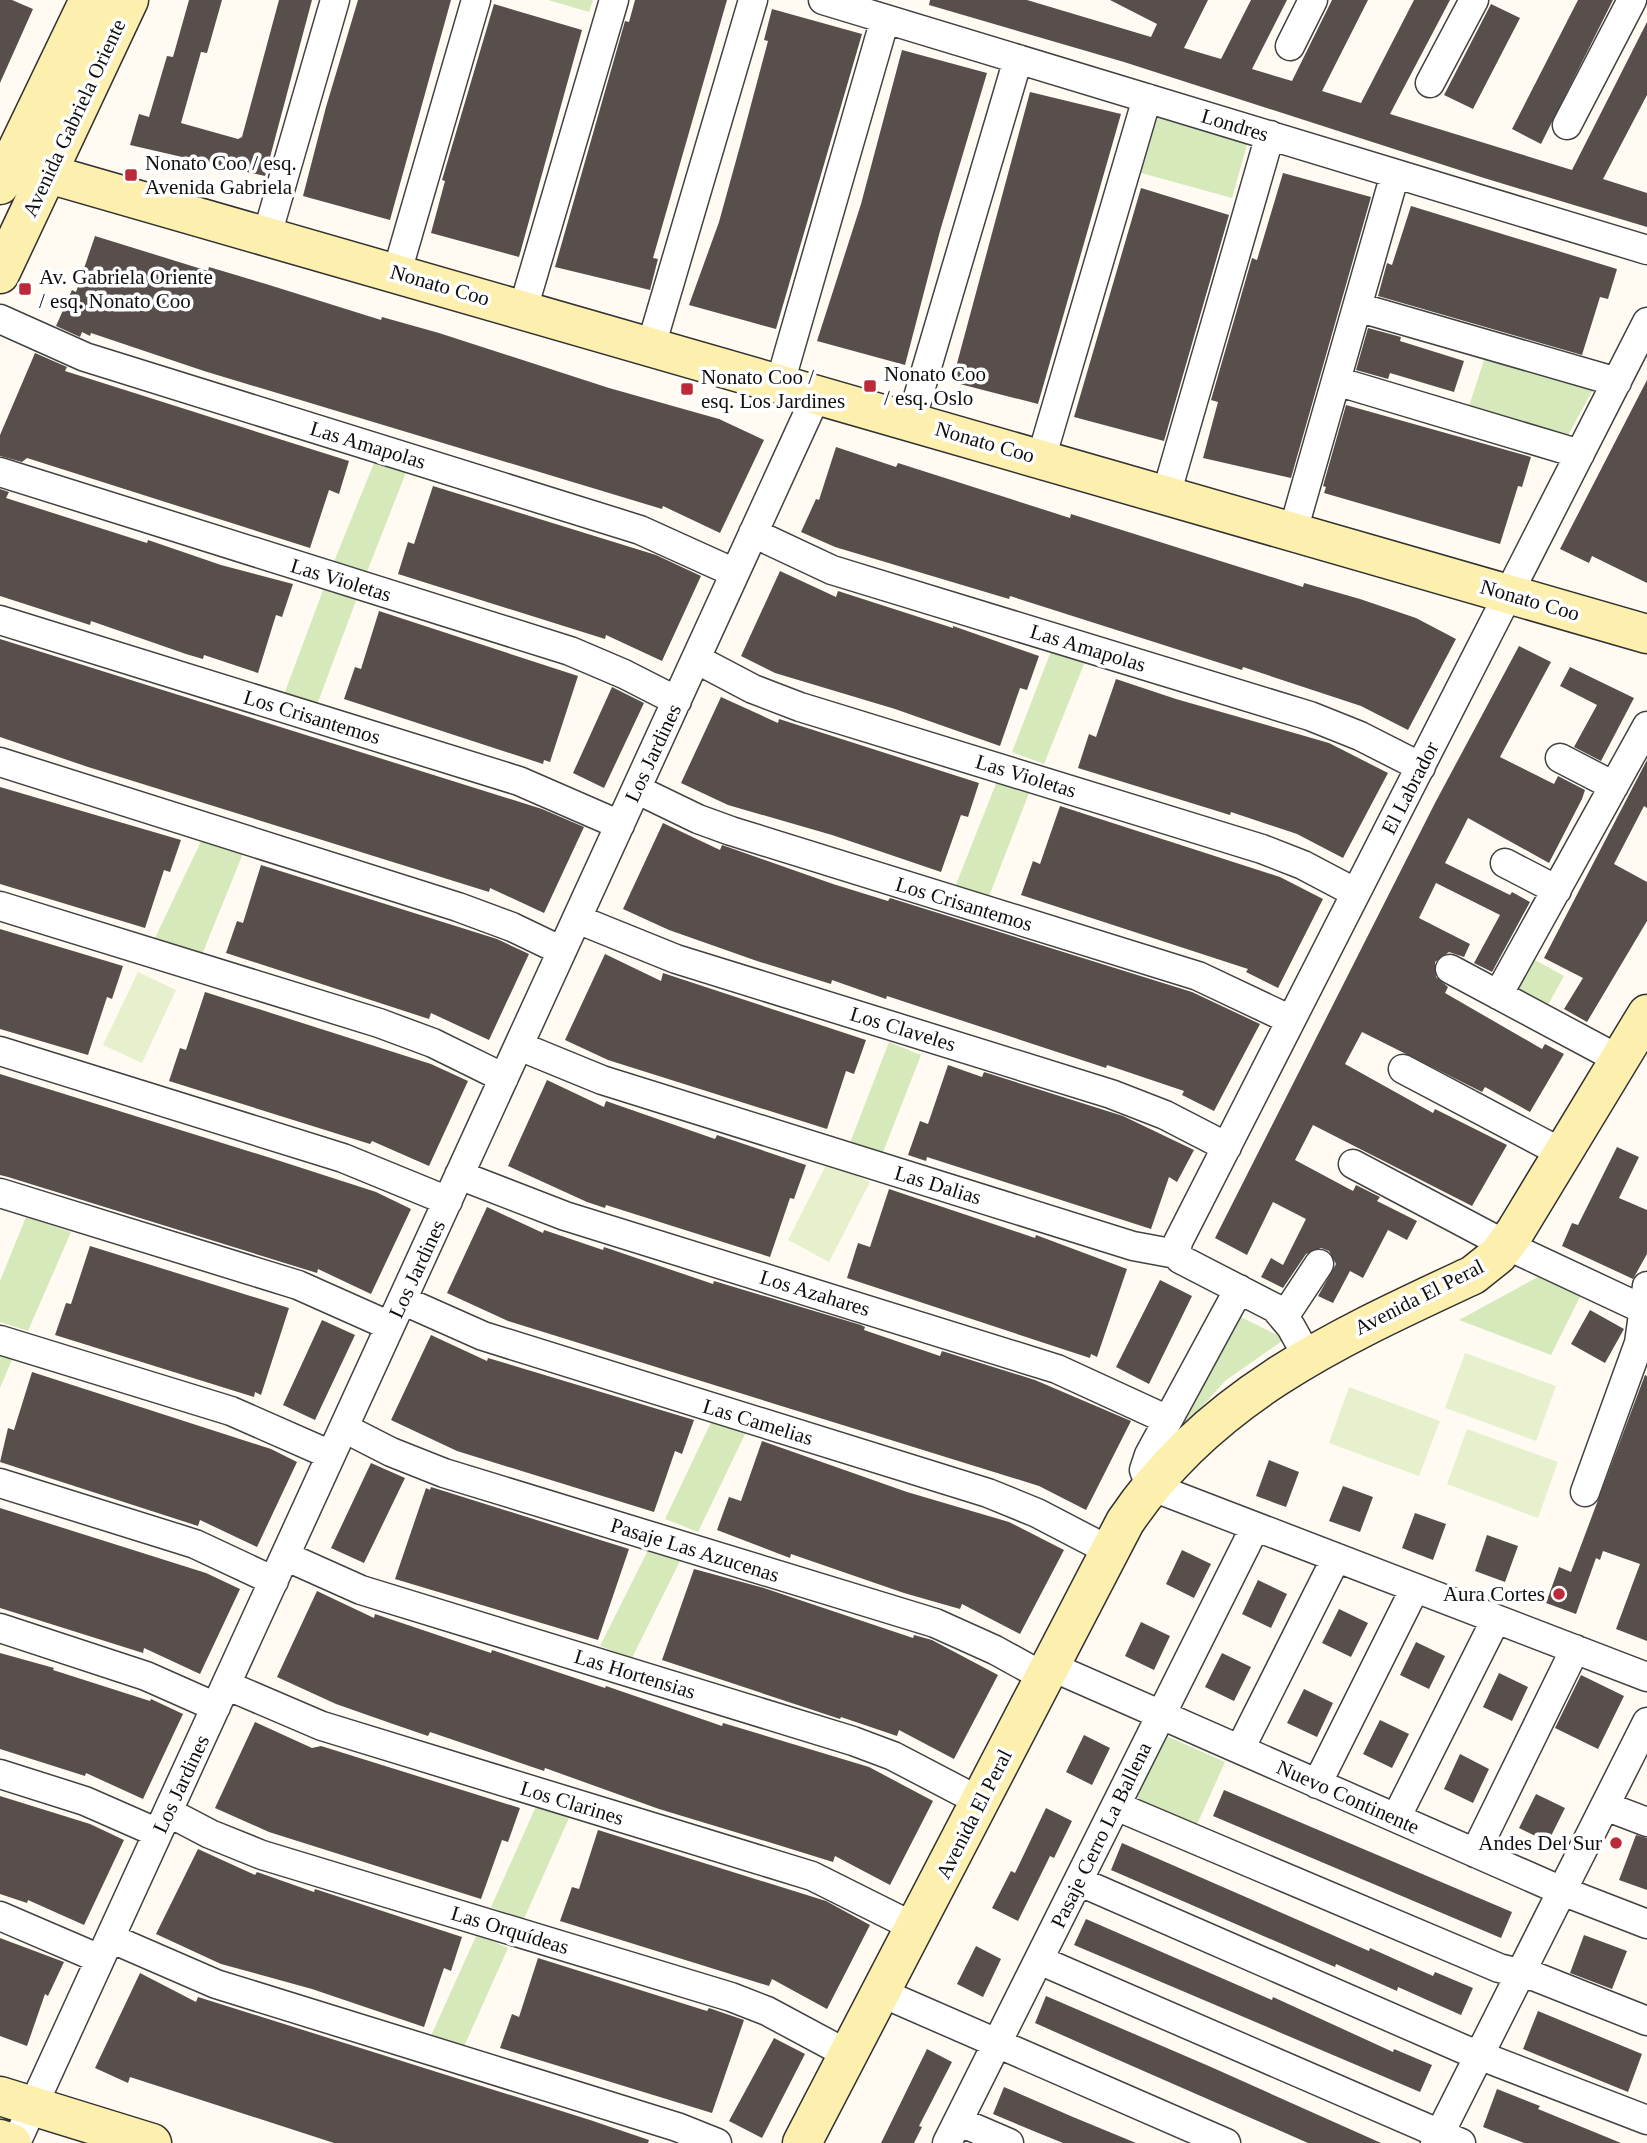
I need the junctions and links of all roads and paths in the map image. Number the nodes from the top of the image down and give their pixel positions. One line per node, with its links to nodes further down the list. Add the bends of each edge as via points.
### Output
1 (89, 0): 18 (main road, Avenida Gabriela Oriente)
2 (129, 0): 19 (main road, Avenida Gabriela Oriente)
3 (335, 0): 21 (street)
4 (476, 0): 23 (street)
5 (614, 0): 26 (street)
6 (753, 0): 29 (street)
7 (823, 0): 11 (street, Londres)
8 (1313, 0): 12 (street)
9 (1474, 0): 14 (street)
10 (1632, 0): 16 (street)
11 (885, 19): 13 (street, Londres); 32 (street)
12 (1290, 46)
13 (1018, 59): 15 (street, Londres); 34 (street)
14 (1430, 83)
15 (1146, 98): 17 (street, Londres); 36 (street)
16 (1567, 125)
17 (1270, 135): 20 (street, Londres); 38 (street)
18 (3, 170): 19 (main road, Nonato Coo)
19 (49, 174): 21 (main road, Nonato Coo); 24 (main road, Avenida Gabriela Oriente)
20 (1395, 174): 22 (street, Londres); 25 (street)
21 (267, 235): 23 (main road, Nonato Coo)
22 (1647, 250)
23 (397, 272): 26 (main road, Nonato Coo)
24 (0, 274)
25 (1357, 307): 30 (street); 31 (street)
26 (523, 309): 29 (main road, Nonato Coo)
27 (0, 319): 41 (street, Las Amapolas, via 85,357 640,530)
28 (1647, 322): 31 (street, El Labrador)
29 (651, 346): 32 (main road, Nonato Coo)
30 (1336, 381): 35 (street); 39 (street)
31 (1617, 382): 35 (street, El Labrador)
32 (780, 383): 33 (main road, Nonato Coo)
33 (817, 394): 34 (main road, Nonato Coo); 40 (street, Los Jardines)
34 (911, 421): 36 (main road, Nonato Coo)
35 (1580, 454): 42 (street, El Labrador)
36 (1041, 458): 38 (main road, Nonato Coo)
37 (0, 472): 46 (street, Las Violetas, via 569,652)
38 (1166, 495): 39 (main road, Nonato Coo)
39 (1293, 531): 42 (main road, Nonato Coo)
40 (754, 533): 41 (street, Los Jardines); 50 (street, Las Amapolas, via 832,570 1322,721)
41 (735, 573): 45 (street, Los Jardines)
42 (1510, 594): 44 (main road, Nonato Coo); 50 (street, El Labrador)
43 (0, 620): 53 (street, Los Crisantemos, via 519,781)
44 (1647, 632)
45 (696, 659): 46 (street, Los Jardines); 56 (street, Las Violetas, via 753,690 800,707 1285,857)
46 (677, 701): 52 (street, Los Jardines)
47 (1647, 726): 51 (street)
48 (1560, 758): 51 (street)
49 (0, 762): 59 (street, via 478,914)
50 (1421, 767): 56 (street, El Labrador)
51 (1614, 786): 55 (street)
52 (636, 789): 53 (street, Los Jardines); 63 (street, Los Crisantemos, via 731,831 1198,976)
53 (620, 825): 58 (street, Los Jardines)
54 (1505, 863): 55 (street)
55 (1557, 890): 61 (street)
56 (1356, 893): 63 (street, El Labrador)
57 (0, 906): 68 (street, via 379,1023)
58 (577, 919): 59 (street, Los Jardines); 69 (street, Los Claveles, via 676,959 1111,1094)
59 (562, 951): 65 (street, Los Jardines)
60 (1450, 969): 61 (street)
61 (1498, 995): 66 (street)
62 (1647, 1014): 66 (main road, Avenida El Peral)
63 (1292, 1020): 69 (street, El Labrador)
64 (0, 1051): 72 (street, Los Azahares)
65 (528, 1051): 68 (street, Los Jardines); 75 (street, Las Dalias, via 602,1080 1133,1246)
66 (1620, 1060): 70 (main road, Avenida El Peral)
67 (1403, 1069): 70 (street)
68 (504, 1078): 72 (street, Los Jardines)
69 (1227, 1147): 75 (street, El Labrador)
70 (1562, 1153): 74 (main road, Avenida El Peral)
71 (1353, 1164): 74 (street)
72 (454, 1188): 78 (street, Los Jardines); 84 (street, Los Azahares, via 565,1216 1058,1369)
73 (0, 1193): 81 (street, via 298,1285)
74 (1506, 1245): 79 (street); 83 (main road, Avenida El Peral, via 1473,1275)
75 (1176, 1254): 77 (street, Las Dalias)
76 (1319, 1264): 80 (street)
77 (1239, 1289): 80 (street, Las Dalias, via 1265,1301); 84 (street)
78 (402, 1300): 81 (street, Los Jardines); 91 (street, Las Camelias, via 483,1336 988,1493)
79 (1646, 1302): 89 (street, via 1639,1343)
80 (1284, 1317): 83 (street, Las Dalias)
81 (390, 1326): 85 (street, Los Jardines)
82 (0, 1340): 86 (street, via 230,1411)
83 (1307, 1356): 88 (main road, Avenida El Peral, via 1226,1414)
84 (1168, 1420): 88 (street, via 1146,1462 1145,1478)
85 (344, 1428): 86 (street, Los Jardines); 98 (street, Pasaje Las Azucenas, via 444,1473 935,1623)
86 (331, 1455): 93 (street, Los Jardines)
87 (0, 1483): 93 (street, Las Hortensias)
88 (1150, 1486): 90 (street); 91 (main road, Avenida El Peral)
89 (1585, 1492)
90 (1255, 1527): 92 (street); 101 (street, Pasaje Cerro La Ballena)
91 (1110, 1551): 98 (main road, Avenida El Peral)
92 (1336, 1558): 94 (street); 103 (street)
93 (279, 1568): 100 (street, Los Jardines); 106 (street, Las Hortensias, via 852,1741 893,1756)
94 (1415, 1588): 95 (street); 105 (street)
95 (1496, 1619): 97 (street); 109 (street)
96 (0, 1628): 100 (street, Los Clarines)
97 (1576, 1649): 99 (street); 112 (street)
98 (1047, 1672): 101 (street, Nuevo Continente); 106 (main road, Avenida El Peral)
99 (1647, 1677)
100 (221, 1696): 110 (street, Los Jardines); 117 (street, Los Clarines, via 812,1876)
101 (1161, 1715): 103 (street, Nuevo Continente); 107 (street, Pasaje Cerro La Ballena)
102 (1645, 1729): 108 (street)
103 (1240, 1749): 105 (street, Nuevo Continente)
104 (0, 1774): 110 (street, Las Orquídeas)
105 (1317, 1784): 109 (street, Nuevo Continente)
106 (981, 1802): 117 (main road, Avenida El Peral)
107 (1116, 1806): 113 (street, Pasaje Cerro La Ballena); 120 (street)
108 (1605, 1806): 111 (street); 114 (street)
109 (1396, 1818): 112 (street, Nuevo Continente)
110 (163, 1822): 118 (street, Los Jardines); 124 (street, Las Orquídeas, via 731,1997)
111 (1647, 1822)
112 (1475, 1853): 114 (street, Nuevo Continente)
113 (1078, 1881): 119 (street, Pasaje Cerro La Ballena); 125 (street)
114 (1562, 1891): 116 (street, Nuevo Continente); 120 (street)
115 (0, 1916): 118 (street)
116 (1647, 1924)
117 (916, 1928): 121 (main road, Avenida El Peral)
118 (105, 1949): 126 (street, Los Jardines); 133 (street)
119 (1039, 1960): 123 (street, Pasaje Cerro La Ballena); 130 (street)
120 (1520, 1974): 122 (street); 125 (street)
121 (882, 1993): 123 (street); 124 (main road, Avenida El Peral)
122 (1647, 2021)
123 (998, 2043): 128 (street, Pasaje Cerro La Ballena); 136 (street)
124 (849, 2055): 134 (main road, Avenida El Peral)
125 (1479, 2055): 127 (street); 130 (street)
126 (17, 2101): 131 (street, Los Jardines); 132 (main road)
127 (1647, 2120)
128 (953, 2132): 135 (street)
129 (0, 2139): 131 (main road)
130 (1445, 2140)
131 (14, 2143)
132 (152, 2143)
133 (717, 2143)
134 (802, 2143)
135 (1009, 2143)
136 (1226, 2143)

